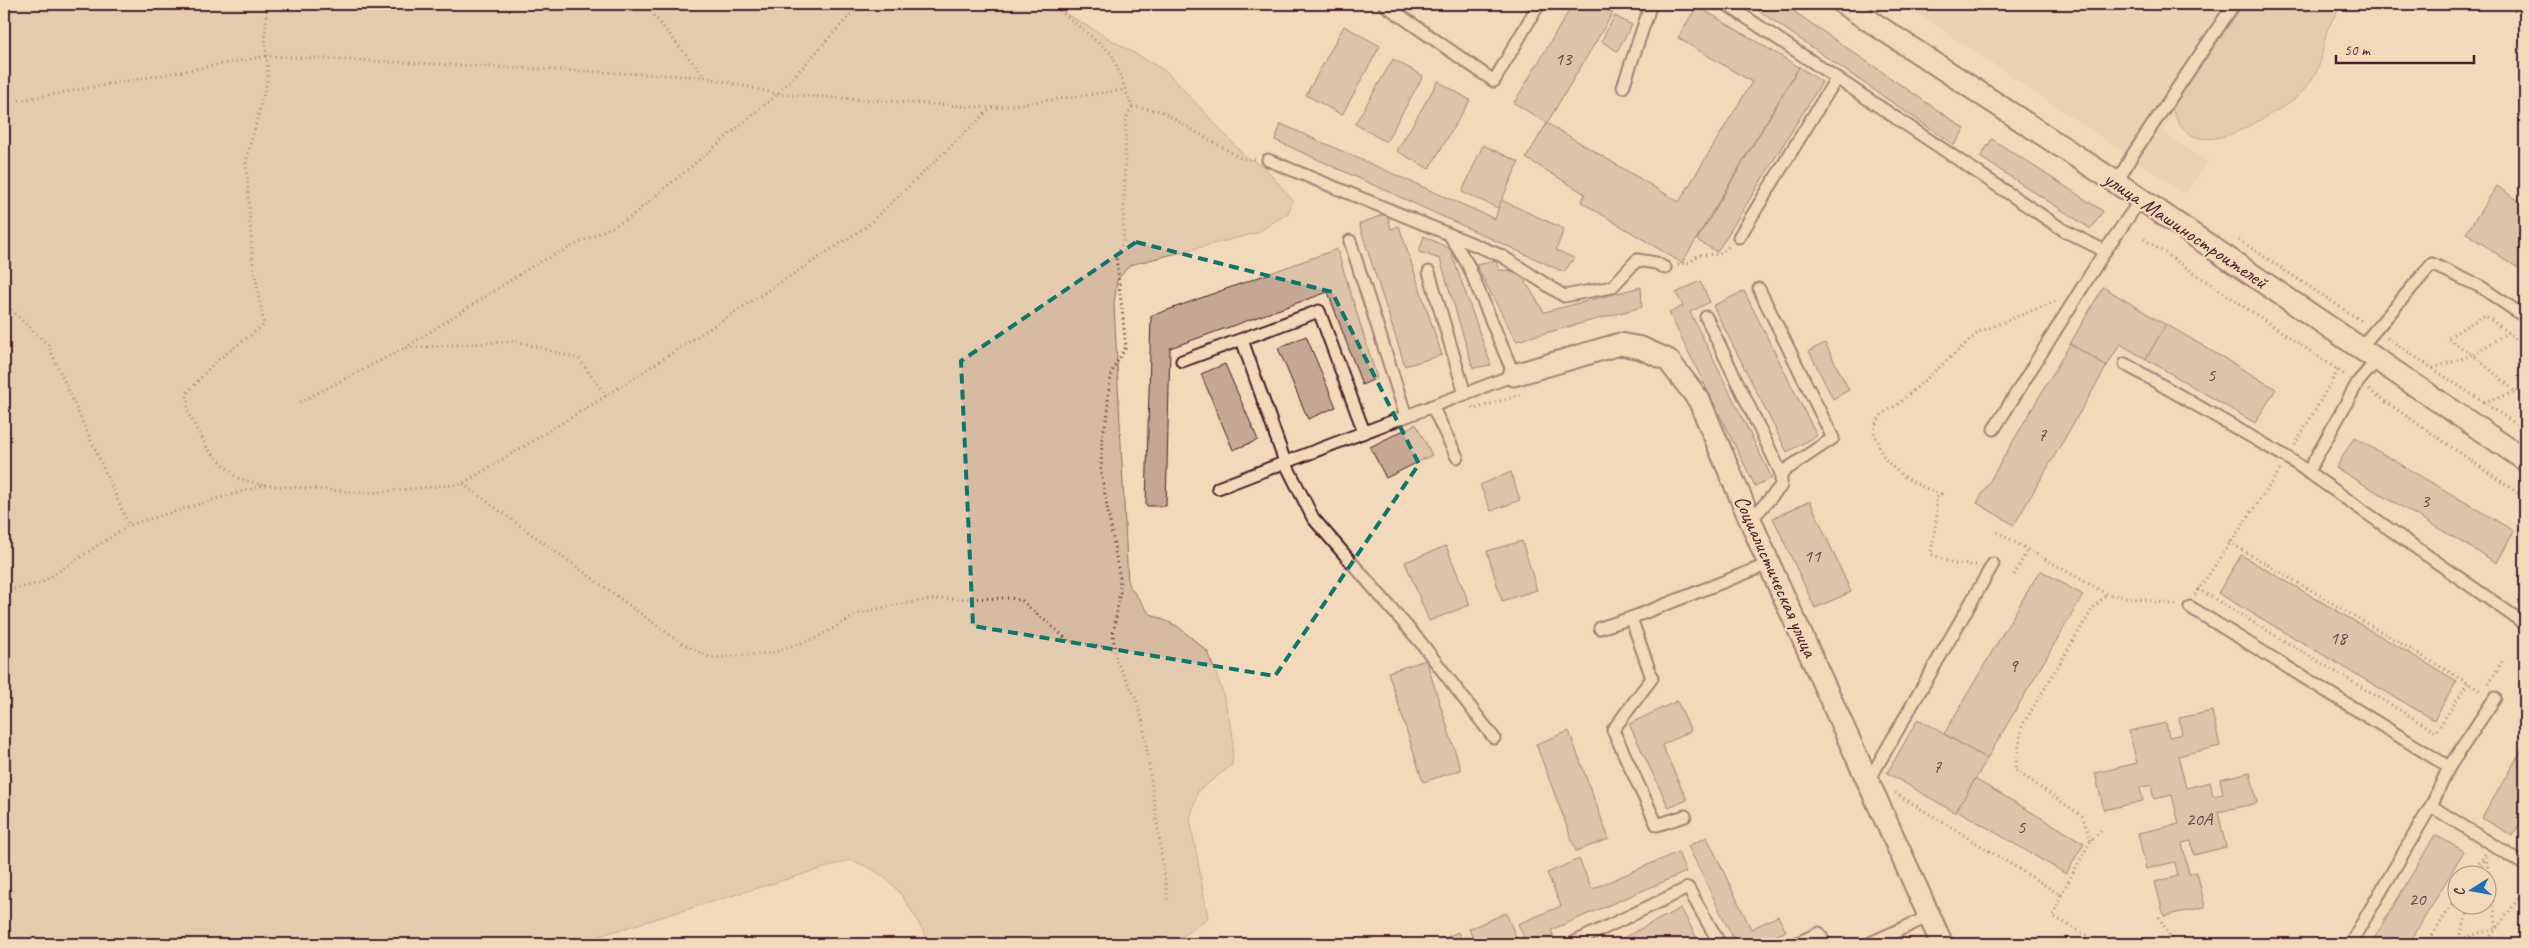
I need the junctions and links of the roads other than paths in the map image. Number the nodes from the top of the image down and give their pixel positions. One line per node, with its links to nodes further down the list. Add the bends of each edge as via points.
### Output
1 (1539, 4): 6 (lane, via 1494,81)
2 (1648, 4): 8 (lane)
3 (1726, 4): 7 (lane)
4 (1844, 4): 10 (street, улица Машиностроителей)
5 (2234, 4): 10 (lane, via 2131,157)
6 (1385, 5)
7 (1836, 79): 13 (lane); 15 (lane, via 2065,231)
8 (1623, 86)
9 (1268, 160): 12 (lane)
10 (2118, 183): 11 (street, улица Машиностроителей)
11 (2141, 199): 15 (lane); 22 (street, улица Машиностроителей)
12 (1448, 234): 16 (lane, via 1502,256 1564,296 1612,287 1637,260); 26 (lane, via 1468,265)
13 (1739, 237)
14 (1350, 241): 29 (lane)
15 (2105, 251): 30 (lane)
16 (1665, 268)
17 (1429, 272): 27 (lane)
18 (1759, 290): 36 (lane, via 1834,438)
19 (1706, 317): 36 (lane)
20 (2525, 317): 22 (lane, via 2481,288 2432,264)
21 (1242, 340): 24 (lane); 31 (lane, via 1319,311); 34 (lane)
22 (2360, 348): 23 (street, улица Машиностроителей)
23 (2377, 360): 33 (street, улица Машиностроителей); 35 (lane, via 2358,382)
24 (1182, 361)
25 (2124, 364): 35 (lane)
26 (1514, 375): 27 (lane); 38 (street, Социалистическая улица, via 1620,344 1641,348 1668,360 1699,400)
27 (1465, 394): 28 (lane)
28 (1432, 406): 29 (lane); 32 (lane)
29 (1406, 416): 31 (lane)
30 (1994, 429)
31 (1364, 432): 34 (lane)
32 (1457, 457)
33 (2525, 460)
34 (1285, 462): 37 (lane); 46 (lane, via 1313,518 1422,644)
35 (2308, 472): 43 (lane)
36 (1781, 473): 38 (lane, via 1780,486)
37 (1218, 488)
38 (1750, 521): 39 (street, Социалистическая улица)
39 (1769, 564): 42 (lane); 48 (street, Социалистическая улица)
40 (1991, 569): 48 (lane)
41 (2190, 607): 47 (lane)
42 (1631, 618): 44 (lane); 50 (lane, via 1652,678 1613,730 1657,825)
43 (2525, 624)
44 (1600, 628)
45 (2494, 698): 47 (lane)
46 (1494, 738)
47 (2450, 767): 49 (lane)
48 (1869, 780): 52 (street, Социалистическая улица)
49 (2430, 806): 51 (lane); 59 (lane)
50 (1685, 816)
51 (2525, 865)
52 (1930, 916): 57 (lane); 58 (street, Социалистическая улица)
53 (1576, 944): 54 (lane, via 1688,888)
54 (1720, 944)
55 (1795, 944): 56 (lane, via 1819,933)
56 (1825, 944)
57 (1868, 944)
58 (1942, 944)
59 (2350, 944)

